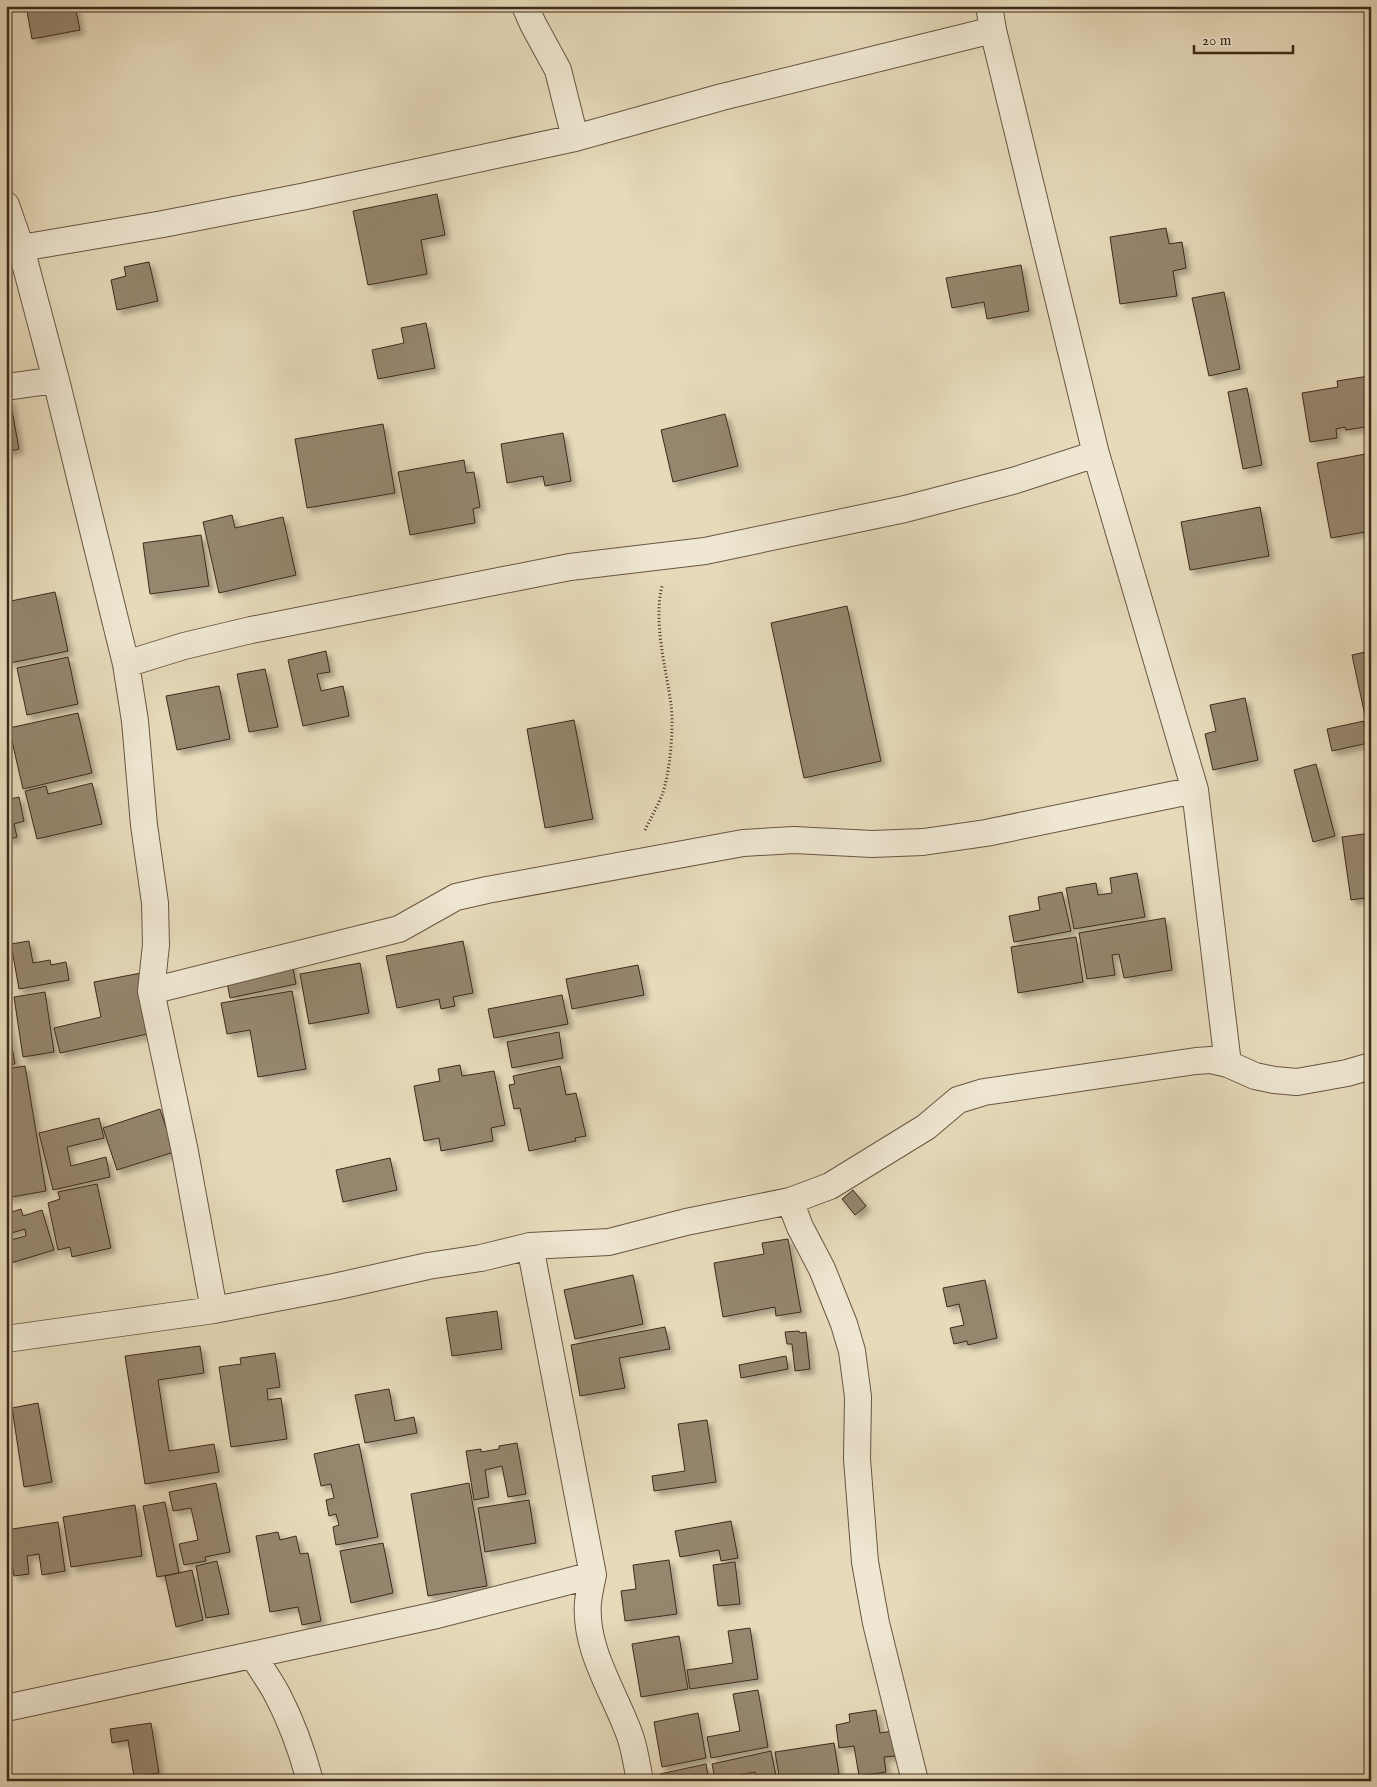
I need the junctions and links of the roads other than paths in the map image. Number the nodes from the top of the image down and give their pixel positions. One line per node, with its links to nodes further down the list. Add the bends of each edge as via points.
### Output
1 (525, 6): 3 (street, via 558,70)
2 (991, 18): 3 (street); 8 (street)
3 (575, 138): 5 (street, via 316,194)
4 (6, 205): 5 (street)
5 (20, 248): 6 (street)
6 (56, 380): 7 (street); 9 (street)
7 (6, 387)
8 (1096, 454): 9 (street, via 905,510 705,551 570,567 260,628); 10 (street)
9 (126, 664): 11 (street, via 155,903 156,945)
10 (1195, 790): 11 (street, via 986,833 923,842 872,844 794,840 743,843 486,890 456,897 399,929); 12 (street)
11 (151, 991): 16 (street)
12 (1228, 1064): 13 (street, via 1255,1076 1296,1082); 14 (street, via 1196,1061 984,1092 958,1100 926,1127 830,1186)
13 (1371, 1066)
14 (790, 1201): 15 (street, via 609,1242); 23 (street, via 822,1269 852,1351 858,1397 857,1459 865,1562 876,1623)
15 (530, 1246): 16 (street); 18 (street)
16 (214, 1310): 17 (street)
17 (6, 1339)
18 (593, 1575): 19 (street, via 438,1615); 22 (street, via 588,1624 601,1668 631,1738)
19 (253, 1655): 20 (street); 21 (street, via 278,1695 304,1756)
20 (6, 1708)
21 (310, 1781)
22 (640, 1781)
23 (915, 1781)

